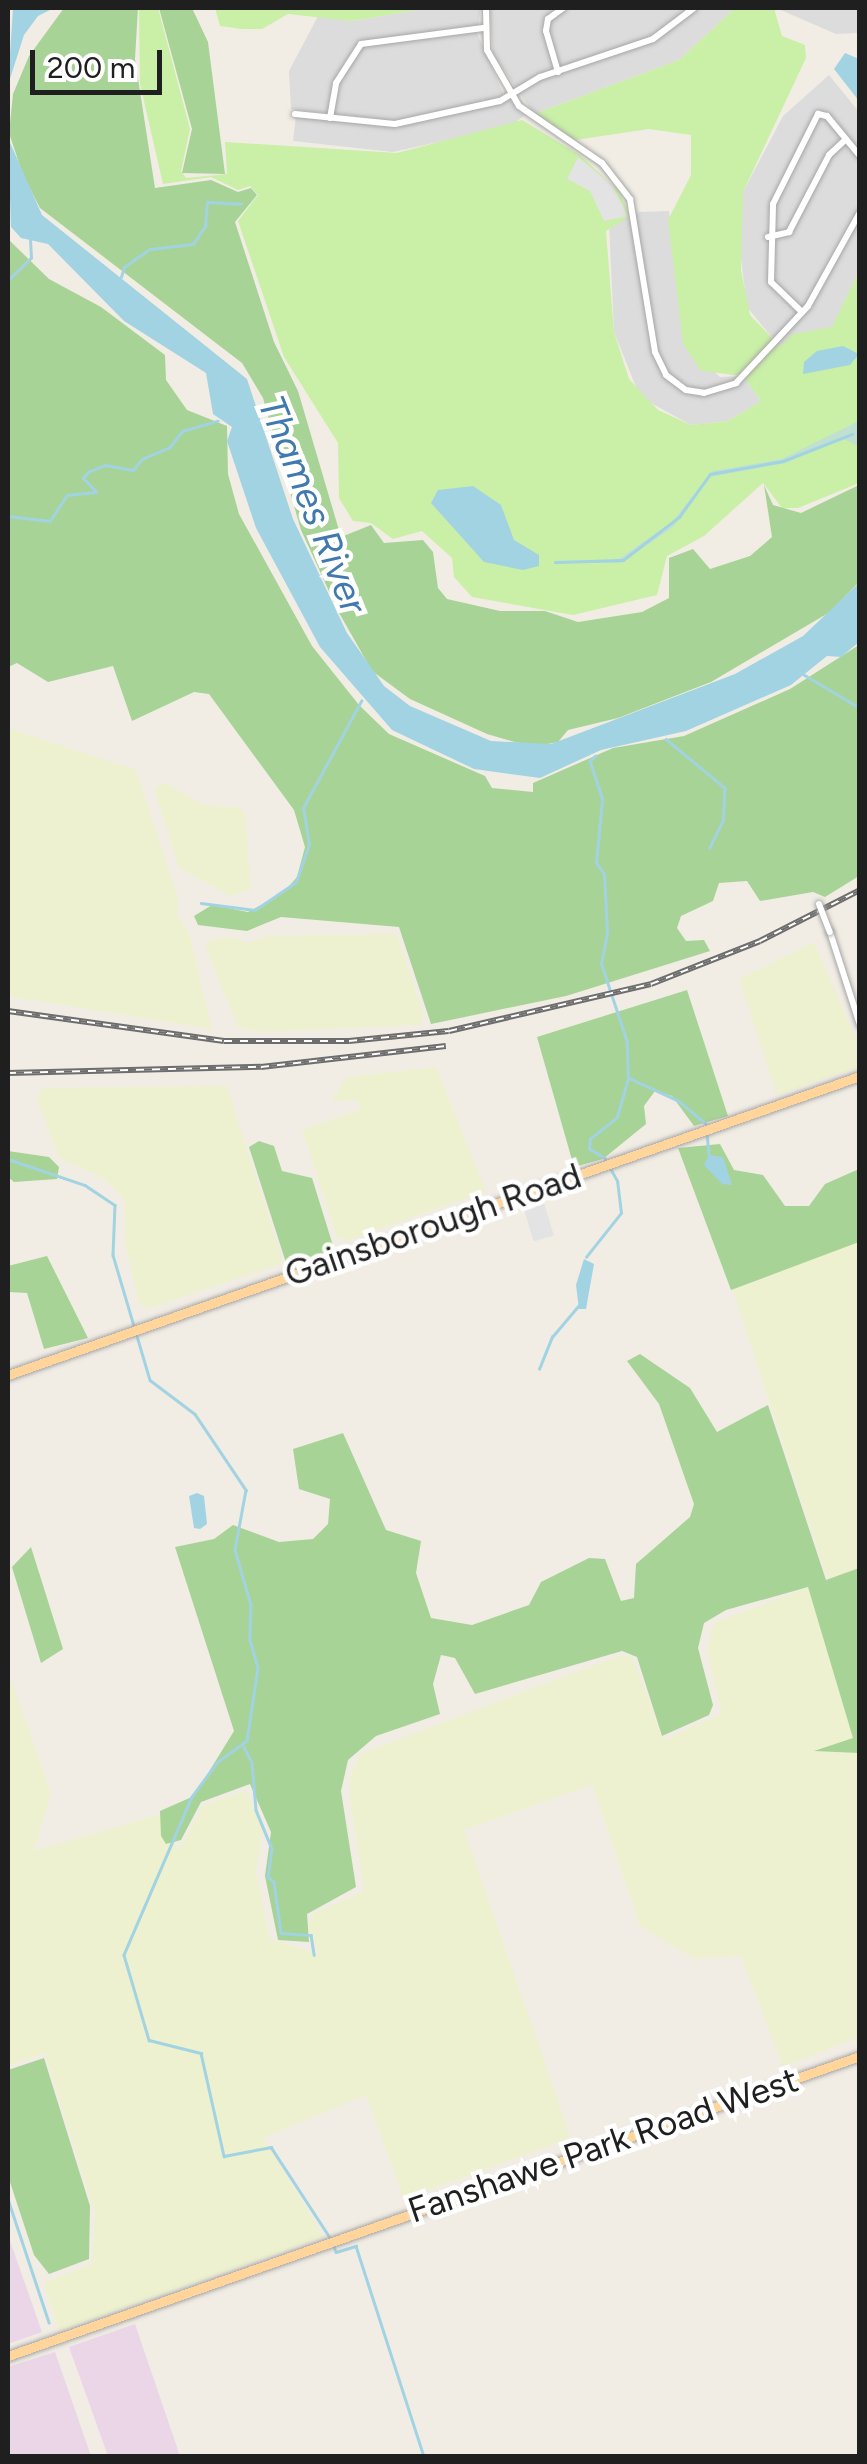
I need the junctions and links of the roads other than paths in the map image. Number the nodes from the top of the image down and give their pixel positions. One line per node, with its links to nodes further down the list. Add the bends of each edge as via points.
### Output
1 (486, 8): 4 (street)
2 (563, 8): 5 (street, via 548,19 546,32)
3 (694, 8): 5 (street, via 653,39)
4 (483, 28): 6 (street); 8 (street, via 361,44 336,83)
5 (558, 72): 6 (street)
6 (512, 95): 8 (street, via 396,124); 13 (street, via 550,133 602,162 630,199 655,352 675,384 704,393 736,383)
7 (295, 114): 8 (street)
8 (330, 118)
9 (846, 139): 10 (street); 12 (street, via 829,156 789,232); 12 (street, via 818,114 772,204)
10 (860, 156)
11 (860, 212): 13 (street)
12 (768, 237): 13 (street, via 772,282)
13 (802, 312)
14 (818, 901): 15 (street, bridge)
15 (860, 1024)
16 (860, 1076): 17 (main road, Gainsborough Road)
17 (8, 1374)
18 (860, 2056): 19 (main road, Fanshawe Park Road West)
19 (8, 2356)

